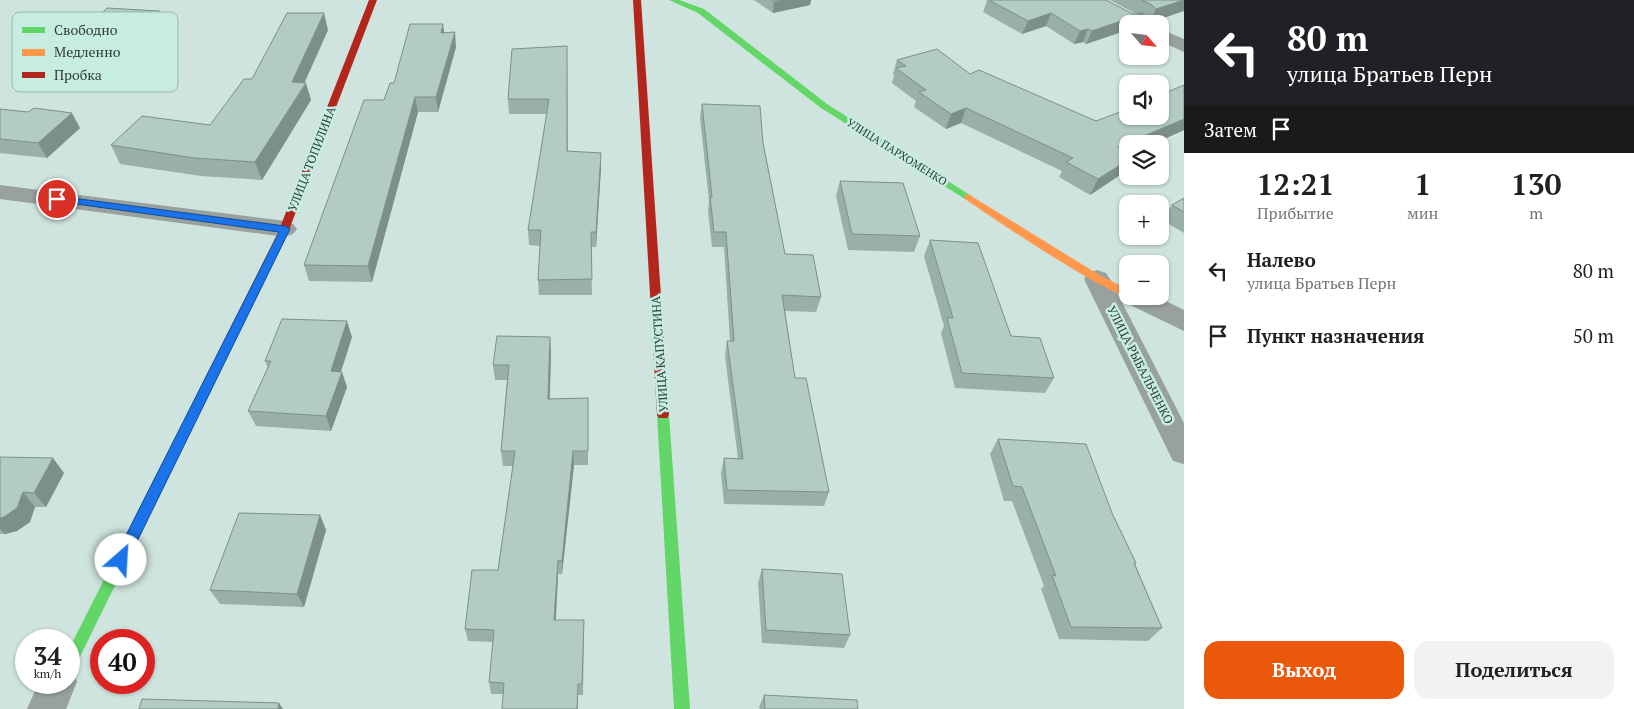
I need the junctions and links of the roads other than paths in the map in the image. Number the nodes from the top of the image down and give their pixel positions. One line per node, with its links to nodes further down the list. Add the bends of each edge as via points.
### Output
1 (373, 0): 7 (street, УЛИЦА ТОПИЛИНА)
2 (637, 0): 16 (street, УЛИЦА КАПУСТИНА)
3 (673, 0): 8 (street, УЛИЦА ПАРХОМЕНКО, via 701,11 824,106)
4 (1169, 38): 5 (street)
5 (1184, 46)
6 (0, 192): 7 (street)
7 (285, 229): 13 (street, УЛИЦА ТОПИЛИНА)
8 (1097, 279): 9 (street, УЛИЦА ПАРХОМЕНКО); 12 (street, УЛИЦА РЫБАЛЬЧЕНКО)
9 (1119, 290)
10 (1151, 305): 11 (street)
11 (1184, 321)
12 (1184, 452)
13 (80, 642)
14 (53, 694): 15 (street)
15 (46, 709)
16 (682, 709)

